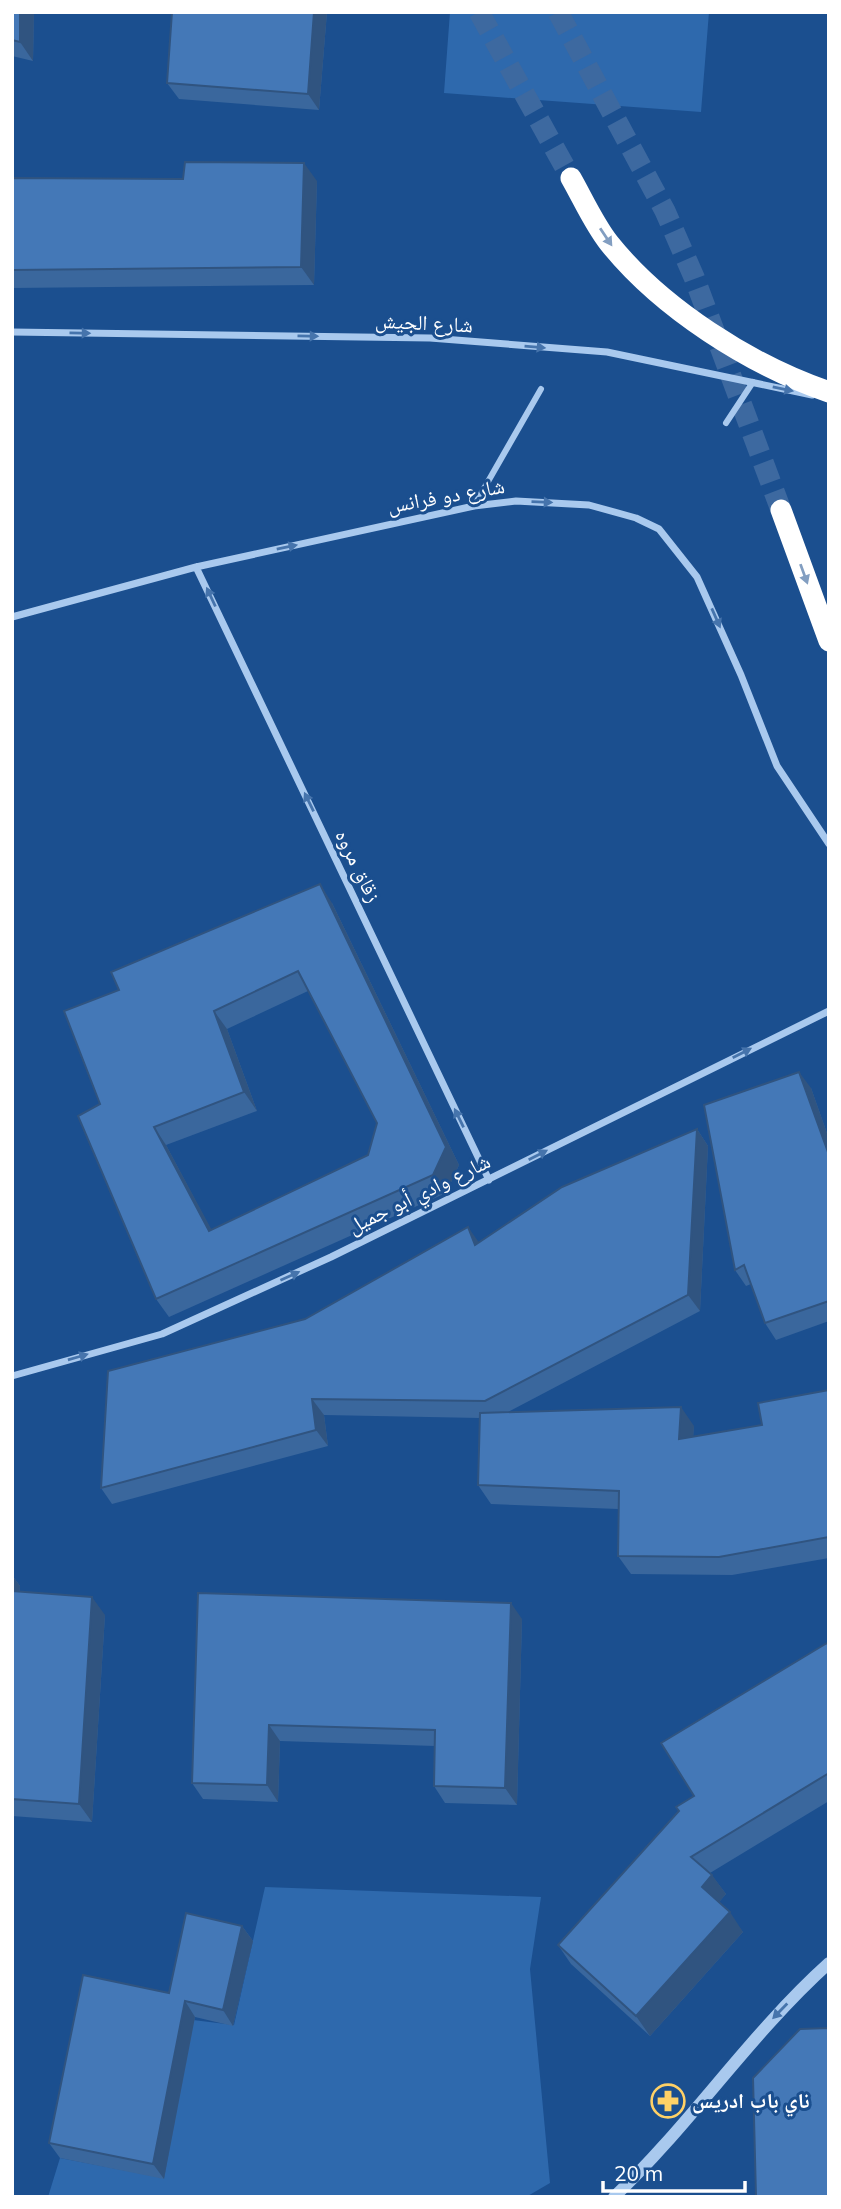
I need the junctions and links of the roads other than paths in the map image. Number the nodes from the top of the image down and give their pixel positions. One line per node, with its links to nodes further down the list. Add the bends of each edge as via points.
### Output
1 (571, 178): 5 (highway, one-way to 5, via 608,241 662,295 733,346)
2 (12, 332): 3 (street, شارع الجيش, one-way to 3, via 430,338 607,352)
3 (753, 382): 6 (street, شارع الجيش, one-way to 6); 7 (street)
4 (541, 389): 8 (street)
5 (829, 392)
6 (829, 399)
7 (726, 424)
8 (474, 506): 10 (street, شارع دو فرانس, one-way to 8); 13 (street, شارع دو فرانس, one-way to 13, via 516,501 589,505 636,518 659,530 697,577 778,766)
9 (781, 510): 12 (highway, one-way to 12)
10 (196, 567): 11 (street, شارع دو فرانس); 15 (street, زقاق مروه, one-way to 10)
11 (12, 617)
12 (829, 641)
13 (829, 844)
14 (829, 1012): 15 (street, شارع وادي أبو جميل, one-way to 14)
15 (489, 1180): 16 (street, شارع وادي أبو جميل, one-way to 15, via 162,1334)
16 (12, 1376)
17 (829, 1963): 18 (street, one-way to 18)
18 (614, 2197)

